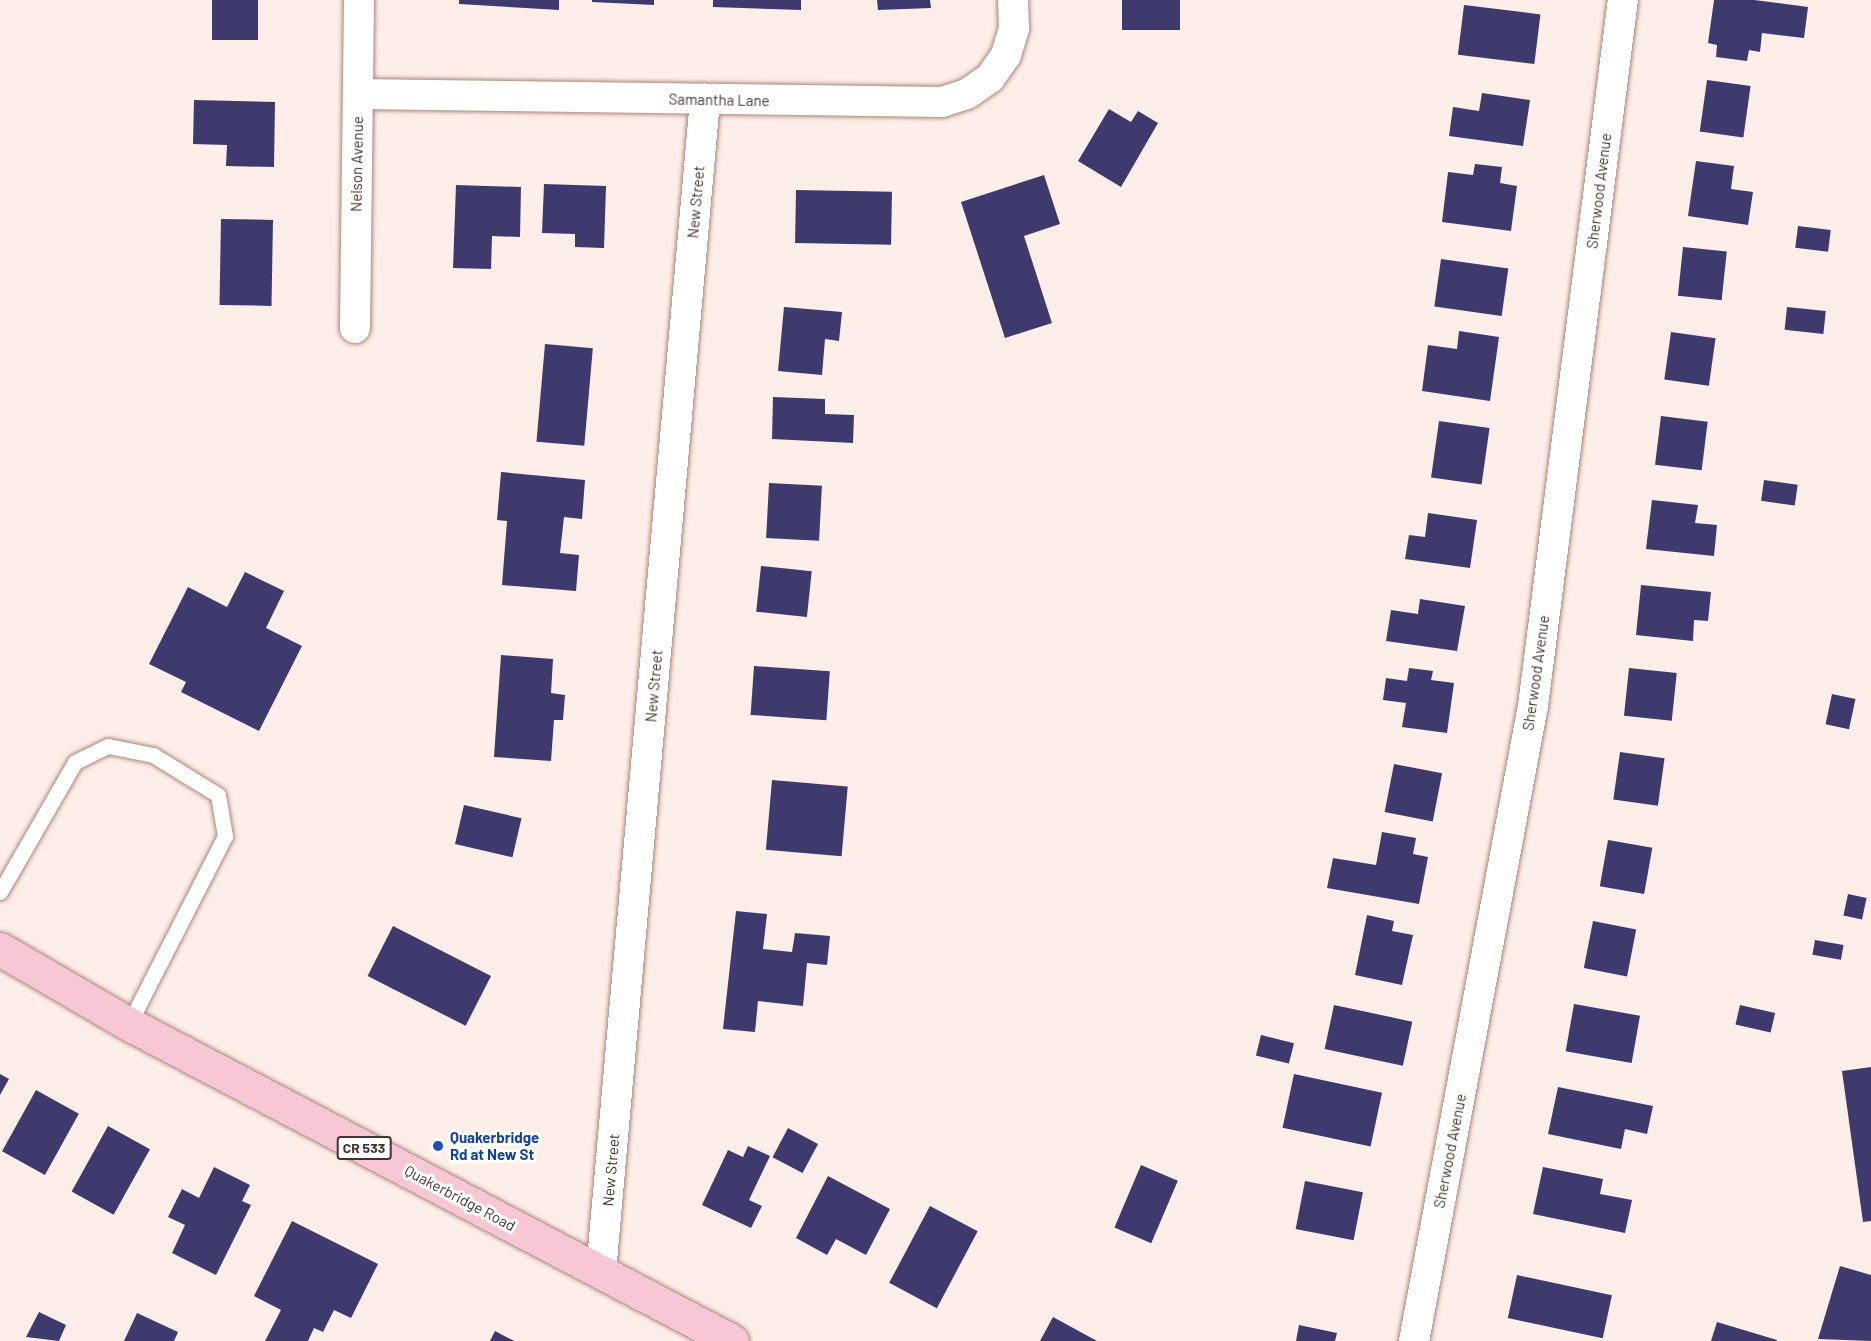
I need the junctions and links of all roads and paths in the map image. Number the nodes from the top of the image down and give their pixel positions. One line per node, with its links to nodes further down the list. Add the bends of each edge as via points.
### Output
1 (359, 0): 4 (street, Nelson Avenue)
2 (1013, 0): 5 (street, Samantha Lane, via 1014,28 1006,55 990,78 967,94 942,102)
3 (1623, 0): 12 (street, Sherwood Avenue, via 1533,706)
4 (358, 94): 5 (street, Samantha Lane); 6 (street, Nelson Avenue)
5 (705, 99): 10 (street, New Street)
6 (355, 328)
7 (0, 892): 9 (lane, via 75,762 108,746 153,755 218,795 225,836)
8 (0, 949): 9 (main road, Quakerbridge Road / CR 533)
9 (129, 1024): 10 (main road, Quakerbridge Road / CR 533)
10 (601, 1272): 11 (main road, Quakerbridge Road / CR 533)
11 (732, 1341)
12 (1414, 1341)

